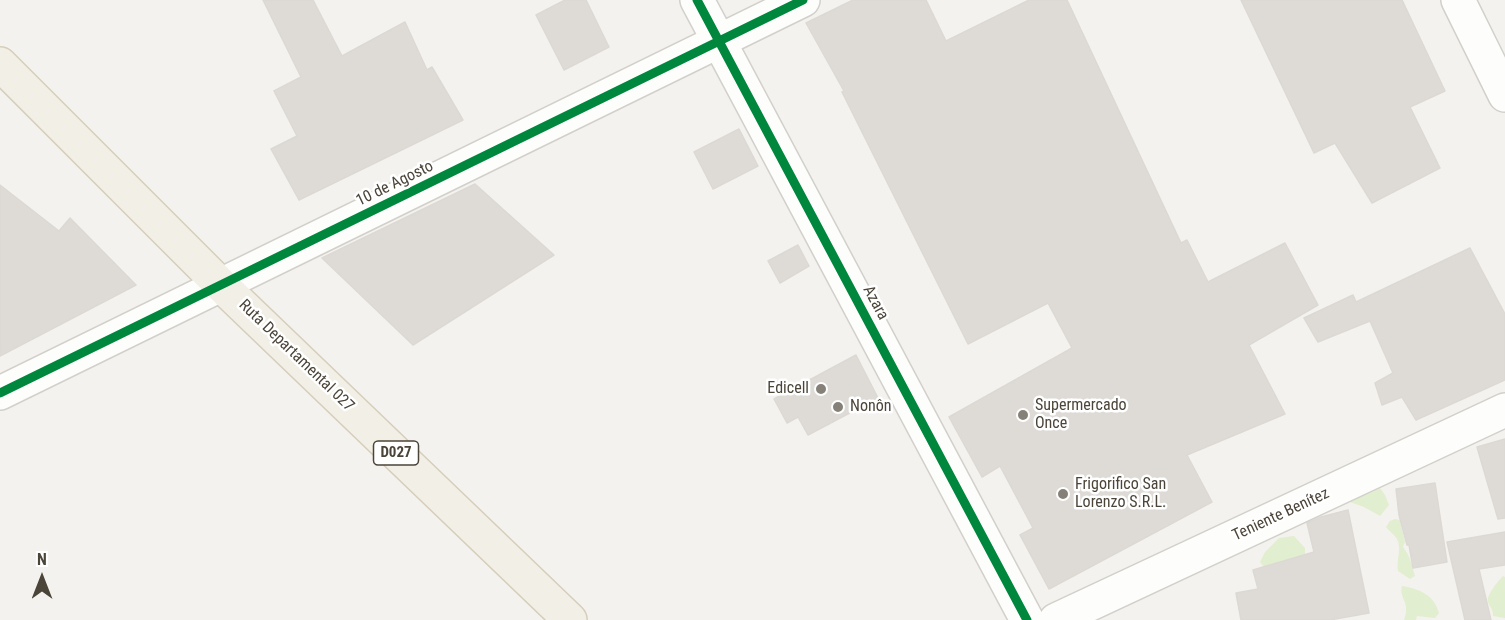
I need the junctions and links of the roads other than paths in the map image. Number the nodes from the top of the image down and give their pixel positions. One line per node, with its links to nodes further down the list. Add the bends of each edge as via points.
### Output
1 (697, 0): 4 (street, Azara)
2 (803, 0): 4 (street, 10 de Agosto)
3 (1458, 0): 6 (street)
4 (718, 42): 7 (street, 10 de Agosto); 11 (street, Azara)
5 (0, 64): 7 (main road, Ruta Departamental 027 / D027)
6 (1504, 93)
7 (222, 286): 8 (street, 10 de Agosto); 10 (main road, Ruta Departamental 027 / D027)
8 (0, 393)
9 (1505, 411): 12 (street, Teniente Benítez)
10 (570, 620)
11 (1027, 620)
12 (1056, 620)

